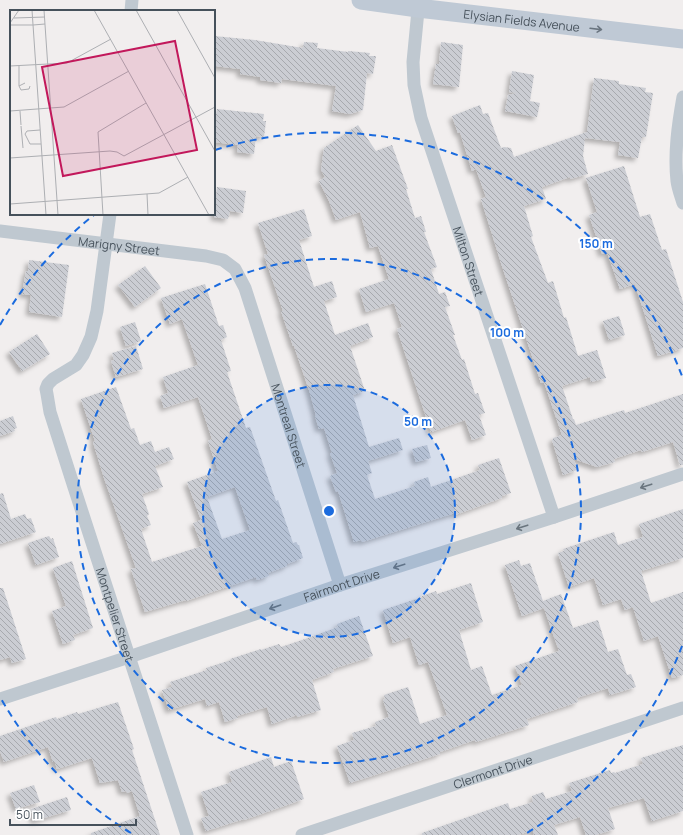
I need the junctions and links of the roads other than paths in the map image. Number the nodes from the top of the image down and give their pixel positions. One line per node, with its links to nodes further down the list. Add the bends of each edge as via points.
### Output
1 (132, 0): 4 (street)
2 (361, 0): 3 (main road, Elysian Fields Avenue)
3 (419, 4): 5 (main road, Elysian Fields Avenue, one-way to 5); 13 (street, Milton Street, via 413,62 420,118)
4 (131, 10)
5 (683, 39)
6 (683, 97): 7 (street, via 675,158 677,183)
7 (683, 203)
8 (110, 215): 10 (street)
9 (0, 231): 10 (street, Marigny Street)
10 (106, 244): 11 (street, Marigny Street, via 206,256 223,260); 15 (street, Montpelier Street, via 91,336 76,365 53,379 46,389 50,412)
11 (235, 269): 14 (street, Montreal Street, via 245,288 262,339)
12 (683, 474): 13 (street, Fairmont Drive, one-way to 13)
13 (554, 517): 14 (street, Fairmont Drive, one-way to 14)
14 (340, 585): 15 (street, Fairmont Drive, one-way to 15)
15 (129, 657): 16 (street, Fairmont Drive); 18 (street, Montpelier Street)
16 (0, 699)
17 (683, 708): 19 (street, Clermont Drive)
18 (187, 835)
19 (302, 835)

